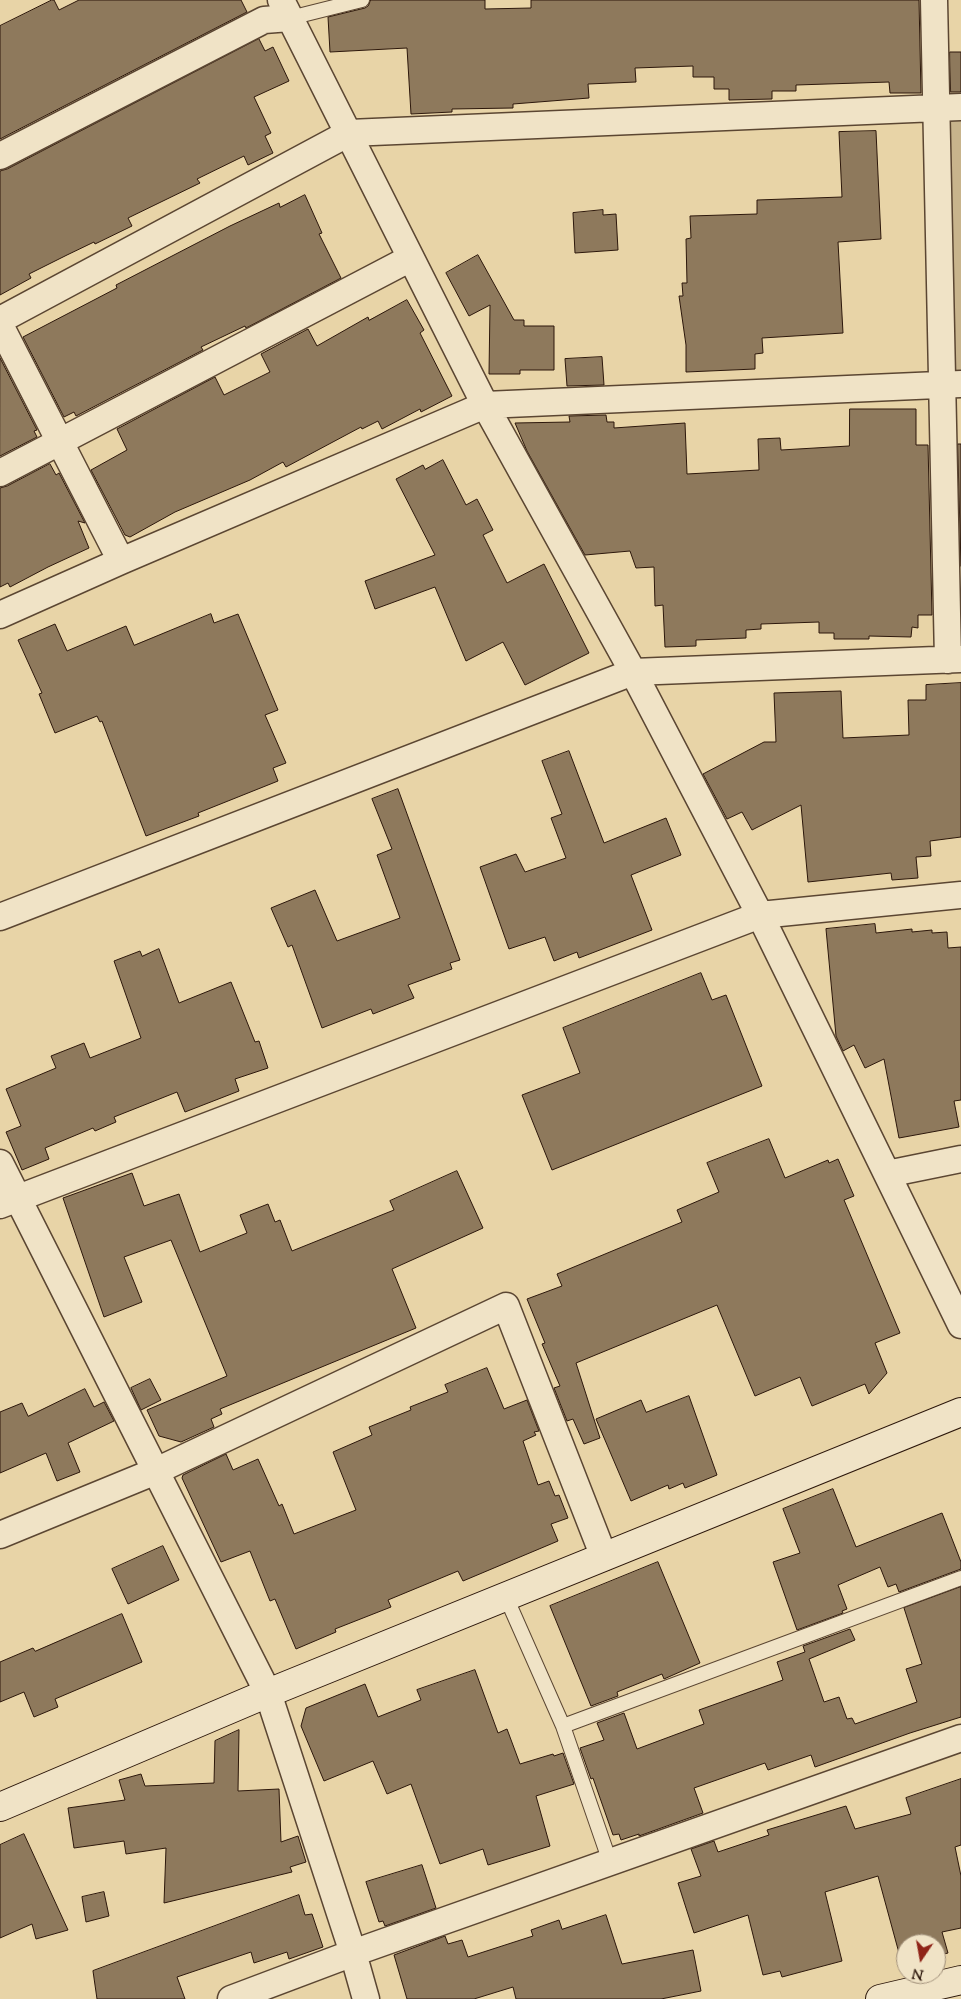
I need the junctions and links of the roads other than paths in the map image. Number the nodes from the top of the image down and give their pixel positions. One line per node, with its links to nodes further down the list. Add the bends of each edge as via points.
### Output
1 (362, 0): 3 (lane)
2 (934, 0): 4 (street)
3 (286, 9): 5 (street); 6 (street)
4 (949, 107): 5 (street); 10 (street)
5 (349, 133): 7 (street); 8 (street)
6 (0, 156)
7 (411, 258): 11 (street); 12 (street)
8 (0, 320)
9 (0, 325): 12 (street)
10 (952, 385): 11 (street); 16 (street)
11 (485, 405): 14 (street); 17 (street)
12 (60, 441): 13 (street); 14 (street)
13 (0, 473)
14 (121, 561): 15 (street)
15 (0, 615)
16 (954, 660): 17 (street)
17 (632, 672): 19 (street); 20 (street)
18 (961, 895): 19 (street)
19 (760, 915): 23 (street); 24 (street)
20 (0, 917)
21 (961, 1159): 23 (street)
22 (0, 1163): 24 (street)
23 (887, 1174): 25 (street)
24 (9, 1201): 27 (street)
25 (961, 1325)
26 (961, 1412): 29 (street)
27 (156, 1471): 28 (street); 29 (street, via 506,1306); 32 (street)
28 (0, 1536)
29 (604, 1557): 31 (street)
30 (961, 1578): 33 (lane)
31 (506, 1597): 32 (street); 33 (lane)
32 (268, 1693): 35 (street); 37 (street)
33 (563, 1726): 36 (lane)
34 (961, 1738): 36 (street)
35 (0, 1807)
36 (610, 1862): 37 (street)
37 (353, 1953): 39 (street); 40 (street)
38 (961, 1980): 41 (street)
39 (230, 1999)
40 (366, 1999)
41 (880, 1999)

